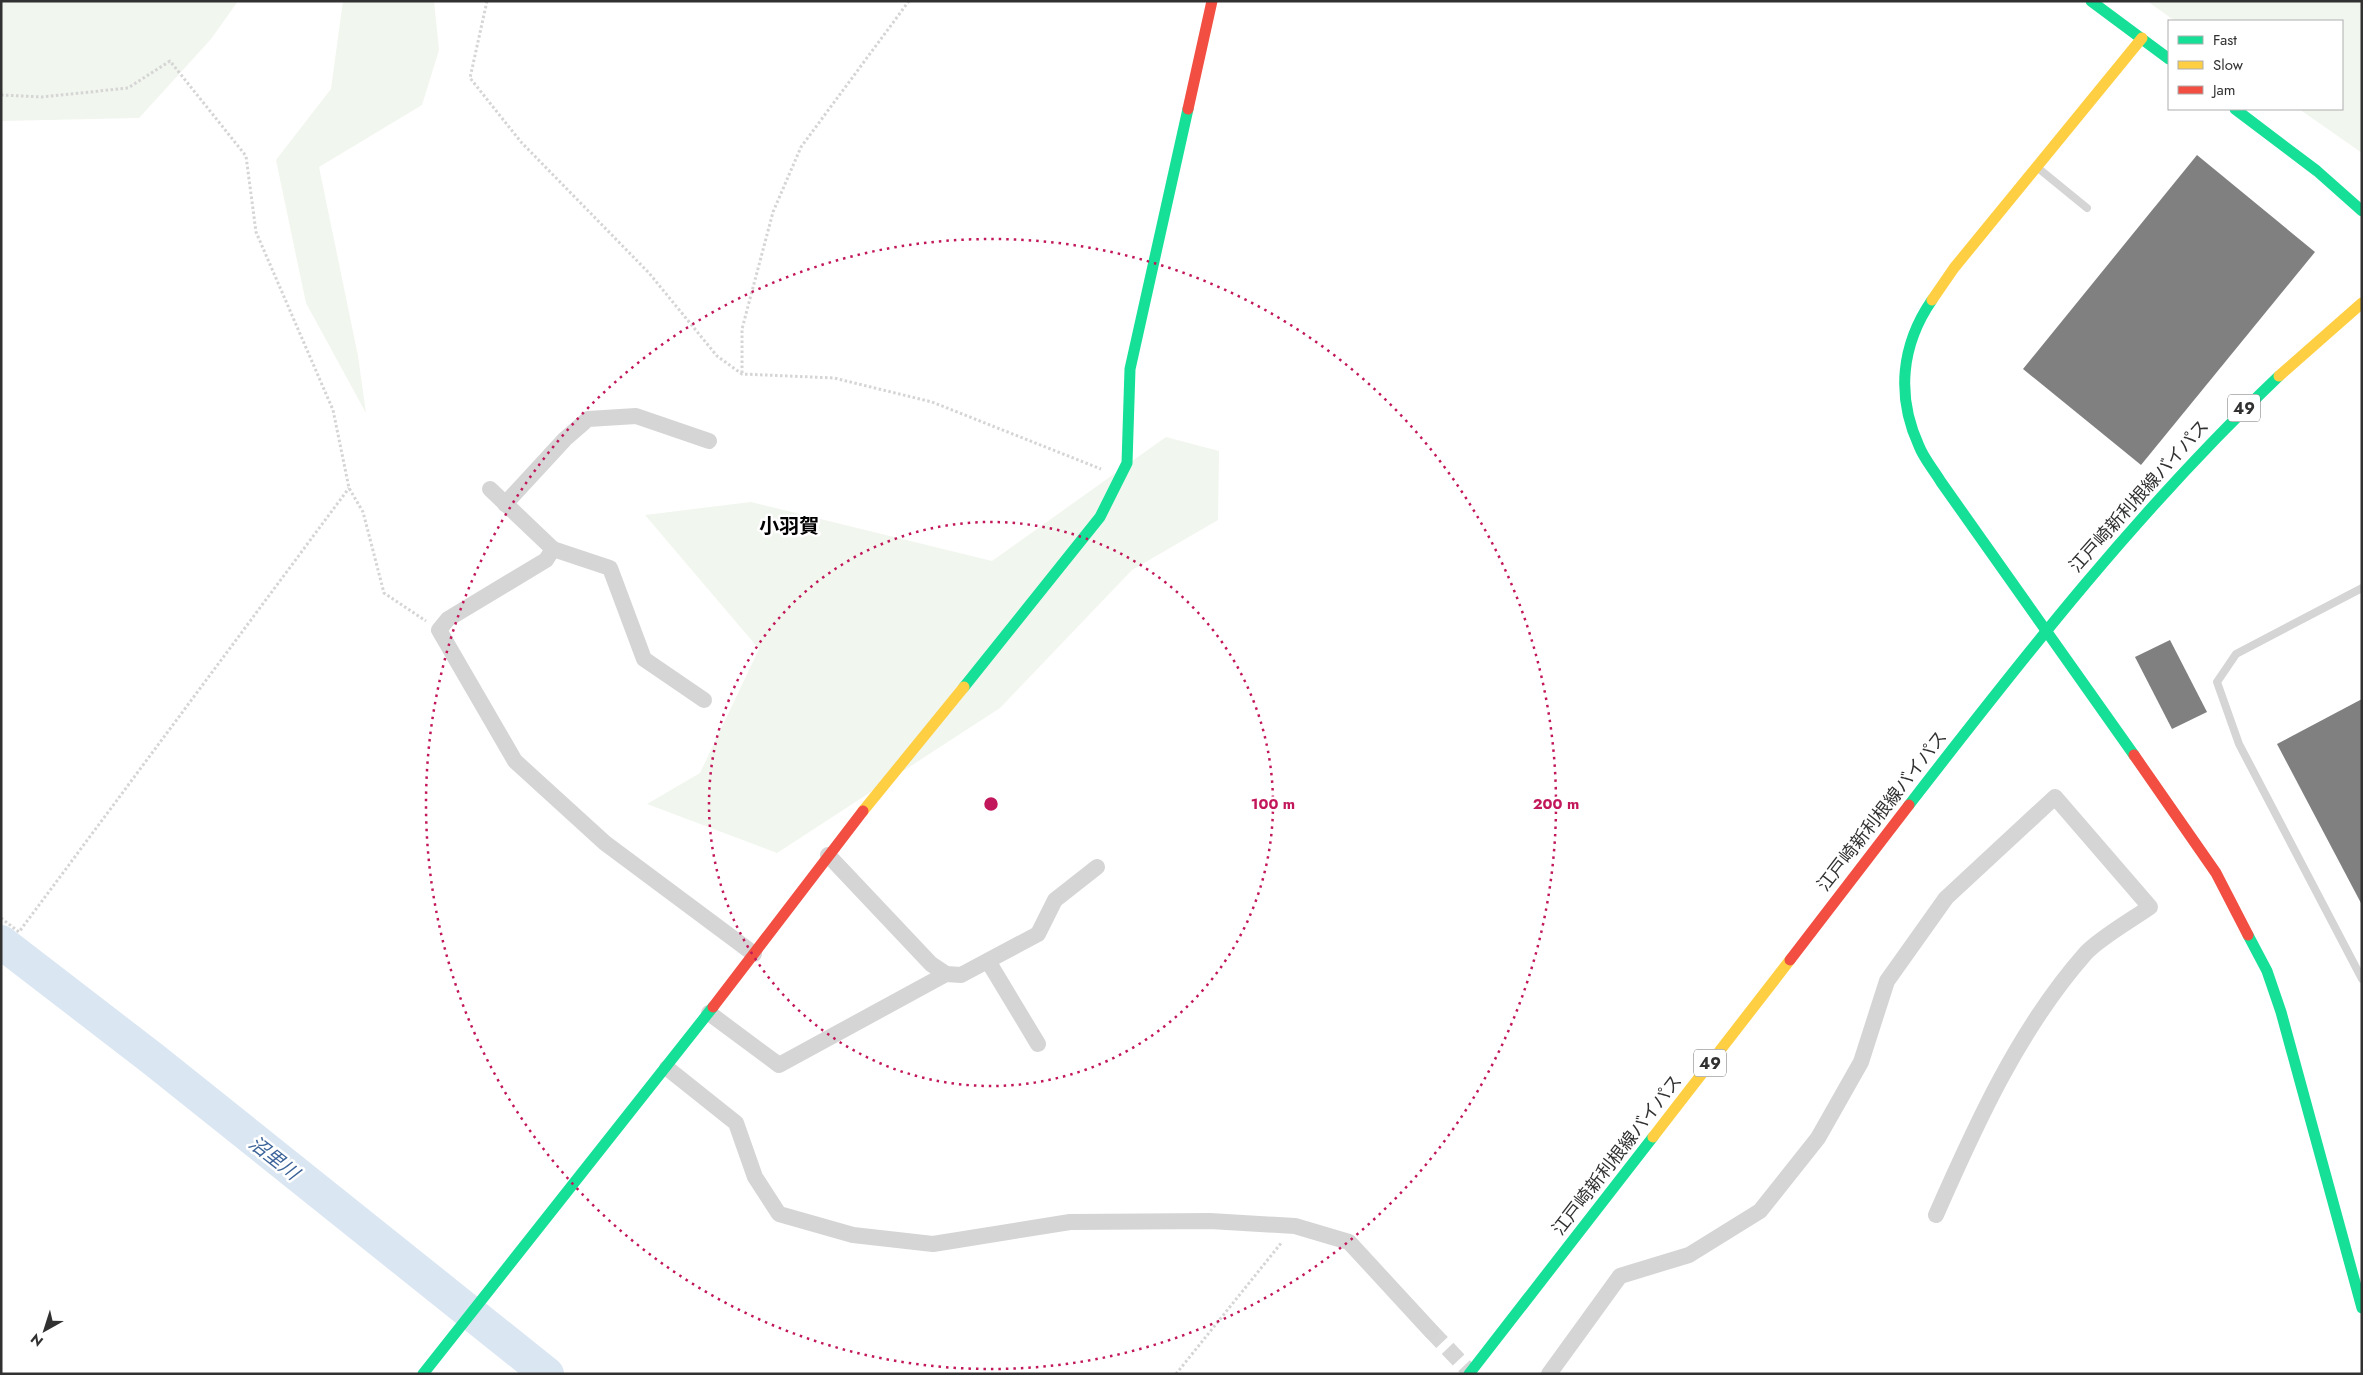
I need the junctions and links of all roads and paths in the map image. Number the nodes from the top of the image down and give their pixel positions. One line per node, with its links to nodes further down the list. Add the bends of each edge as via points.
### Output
1 (487, 1): 13 (path, via 470,78 521,142 649,274 717,356)
2 (909, 1): 13 (path, via 801,147 773,212 742,329)
3 (1212, 1): 15 (street, via 1130,369 1127,463)
4 (2091, 1): 5 (street)
5 (2142, 38): 6 (street); 9 (street)
6 (2168, 58)
7 (1, 96): 16 (path, via 42,97 128,88 170,61 246,156 256,232 333,410)
8 (2236, 110): 11 (street, via 2317,171)
9 (2037, 167): 10 (lane); 21 (street, via 1954,268 1924,310 1910,339 1904,377 1907,412 1920,447 1941,482)
10 (2087, 208)
11 (2362, 211)
12 (2362, 303): 21 (street, 江戸崎新利根線バイパス / 49, via 2308,348 2226,425 2171,482)
13 (742, 374): 15 (path, via 834,378 932,402)
14 (709, 441): 18 (street, via 636,416 588,419)
15 (1121, 475): 24 (street, via 1100,517)
16 (349, 488): 22 (path, via 363,512 384,593); 26 (path, via 19,932)
17 (490, 489): 18 (street)
18 (505, 504): 19 (street)
19 (553, 549): 22 (street, via 546,560 448,619); 23 (street, via 610,568 644,659)
20 (2362, 588): 30 (lane, via 2236,654 2217,682 2239,744)
21 (2047, 629): 36 (street, via 2216,873 2267,971); 40 (street, 江戸崎新利根線バイパス / 49)
22 (439, 630): 27 (street, via 515,761 605,843)
23 (704, 700)
24 (828, 855): 27 (street); 29 (street, via 931,964)
25 (1097, 867): 28 (street, via 1055,900 1038,934)
26 (1, 918)
27 (754, 954): 31 (street)
28 (988, 961): 29 (street, via 961,975); 32 (street)
29 (946, 974): 31 (street, via 779,1065)
30 (2362, 979)
31 (709, 1013): 33 (street)
32 (1038, 1044)
33 (667, 1068): 35 (street, via 736,1123 755,1177 779,1214 853,1235 933,1244 1070,1222 1210,1221); 38 (street)
34 (1936, 1215): 41 (street, via 1974,1128 2036,1019 2086,952 2150,907 2055,797 1946,898 1887,981 1861,1062 1818,1138 1760,1211 1689,1255 1620,1276)
35 (1295, 1226): 37 (street, via 1349,1242); 39 (path)
36 (2362, 1308)
37 (1431, 1331)
38 (423, 1374)
39 (1176, 1374)
40 (1469, 1374)
41 (1549, 1374)

